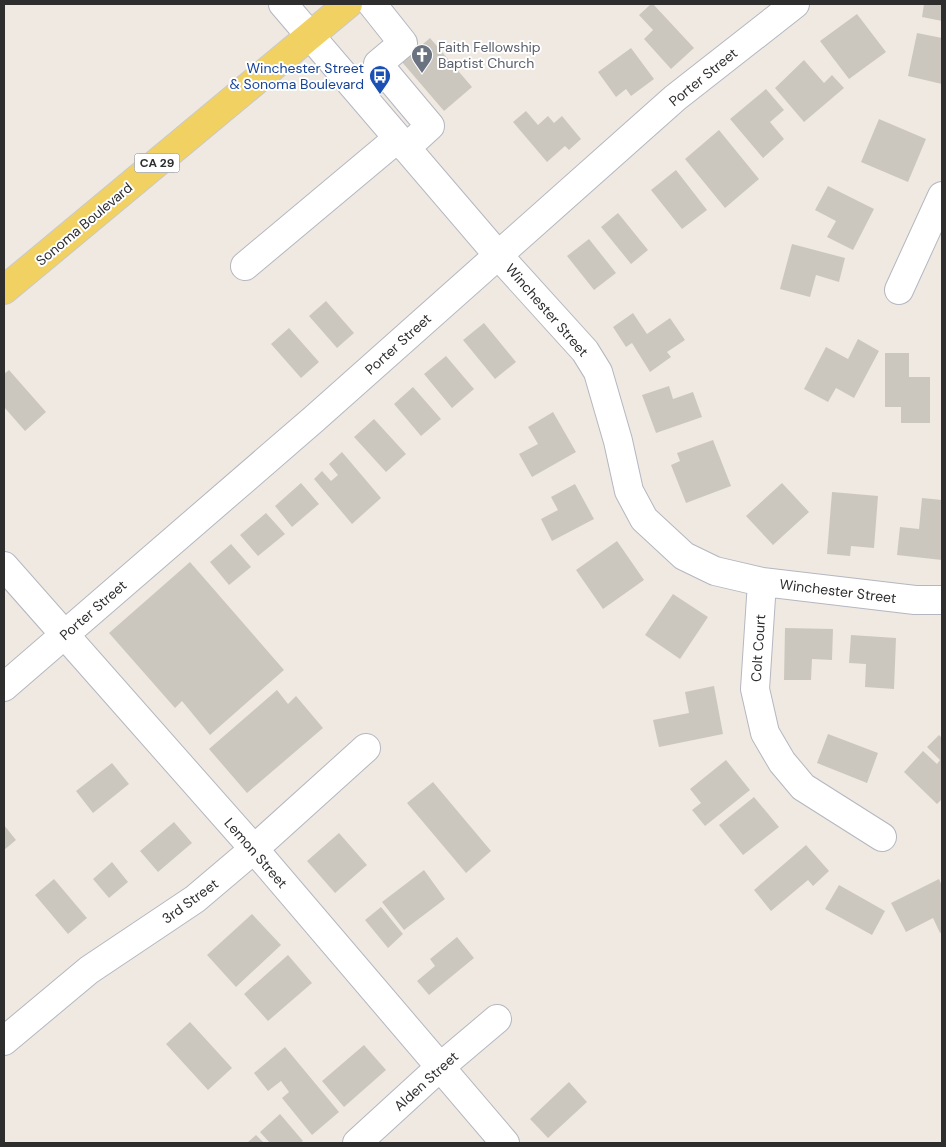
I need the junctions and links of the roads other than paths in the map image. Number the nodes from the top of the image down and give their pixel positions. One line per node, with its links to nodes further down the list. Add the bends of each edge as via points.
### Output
1 (283, 4): 5 (street, Winchester Street)
2 (348, 4): 5 (main road, Sonoma Boulevard / CA 29)
3 (372, 4): 6 (street, via 403,43)
4 (795, 4): 10 (street, Porter Street, via 676,98)
5 (310, 36): 7 (street, Winchester Street); 12 (main road, Sonoma Boulevard / CA 29)
6 (378, 64): 7 (street, via 375,80); 8 (street, via 430,126)
7 (359, 92): 8 (street, Winchester Street)
8 (402, 143): 10 (street, Winchester Street); 11 (street)
9 (942, 196): 13 (street)
10 (498, 255): 15 (street, Winchester Street, via 585,351 598,372 629,491 644,519 684,556 715,571); 17 (street, Porter Street)
11 (245, 266)
12 (4, 290)
13 (899, 290)
14 (4, 566): 17 (street, Lemon Street)
15 (762, 582): 16 (street, Winchester Street, via 915,600); 20 (street, Colt Court, via 755,688 765,734 782,762 804,787)
16 (942, 600)
17 (64, 636): 18 (street, Porter Street); 21 (street, Lemon Street)
18 (4, 687)
19 (366, 748): 21 (street, 3rd Street)
20 (882, 837)
21 (254, 849): 23 (street, 3rd Street, via 196,899 89,970); 24 (street, Lemon Street)
22 (497, 1019): 24 (street, Alden Street)
23 (4, 1041)
24 (440, 1068): 25 (street, Alden Street); 26 (street, Lemon Street)
25 (357, 1143)
26 (505, 1143)

